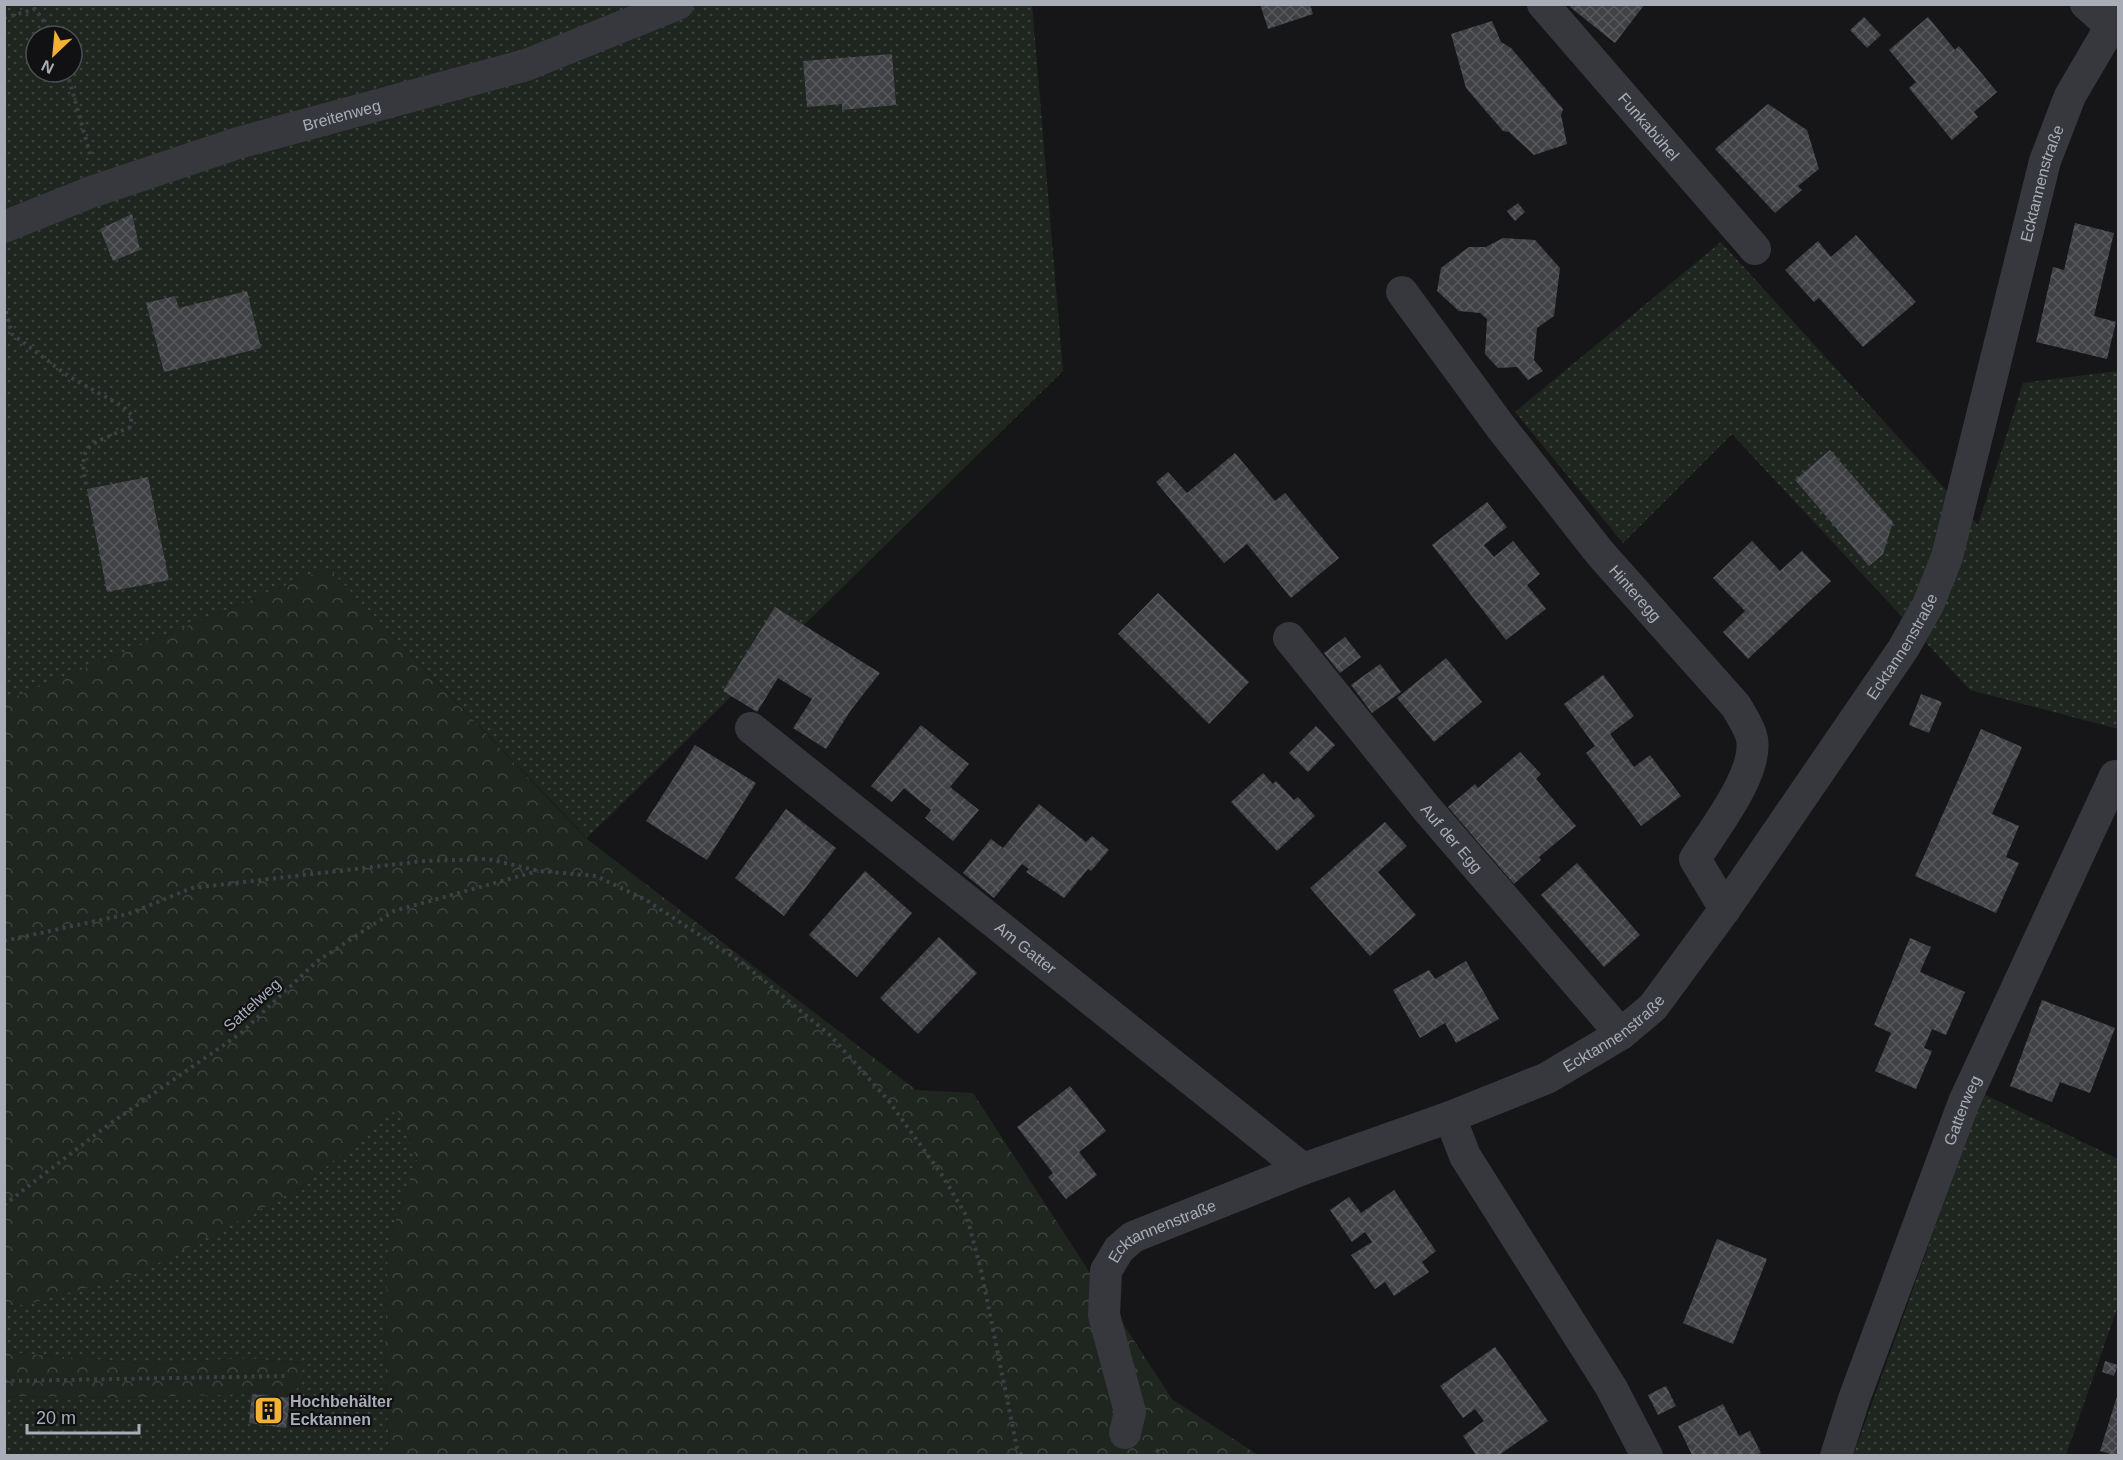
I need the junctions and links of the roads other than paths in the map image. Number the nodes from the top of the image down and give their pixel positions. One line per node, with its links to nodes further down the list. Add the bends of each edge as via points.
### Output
1 (678, 4): 5 (street, Breitenweg, via 526,65 238,143 91,192)
2 (1543, 4): 6 (street, Funkabühel)
3 (2086, 4): 4 (street)
4 (2115, 23): 11 (street, Ecktannenstraße, via 2070,96 2045,161 1947,557 1928,605 1903,649)
5 (4, 227)
6 (1755, 249)
7 (1402, 292): 11 (street, Hinteregg, via 1593,544 1736,706 1747,726 1752,736 1751,761 1742,784 1695,859)
8 (1289, 638): 12 (street, Auf der Egg, via 1427,809)
9 (751, 728): 14 (street, Am Gatter)
10 (2115, 776): 17 (street, Gatterweg, via 1964,1102)
11 (1725, 909): 12 (street, Ecktannenstraße, via 1653,1006)
12 (1621, 1034): 13 (street, Ecktannenstraße, via 1547,1078)
13 (1450, 1117): 14 (street, Ecktannenstraße); 16 (street, via 1465,1156 1611,1387)
14 (1303, 1169): 15 (street, Ecktannenstraße, via 1133,1237 1119,1249 1106,1271 1104,1314 1130,1412)
15 (1125, 1433)
16 (1647, 1455)
17 (1836, 1455)

